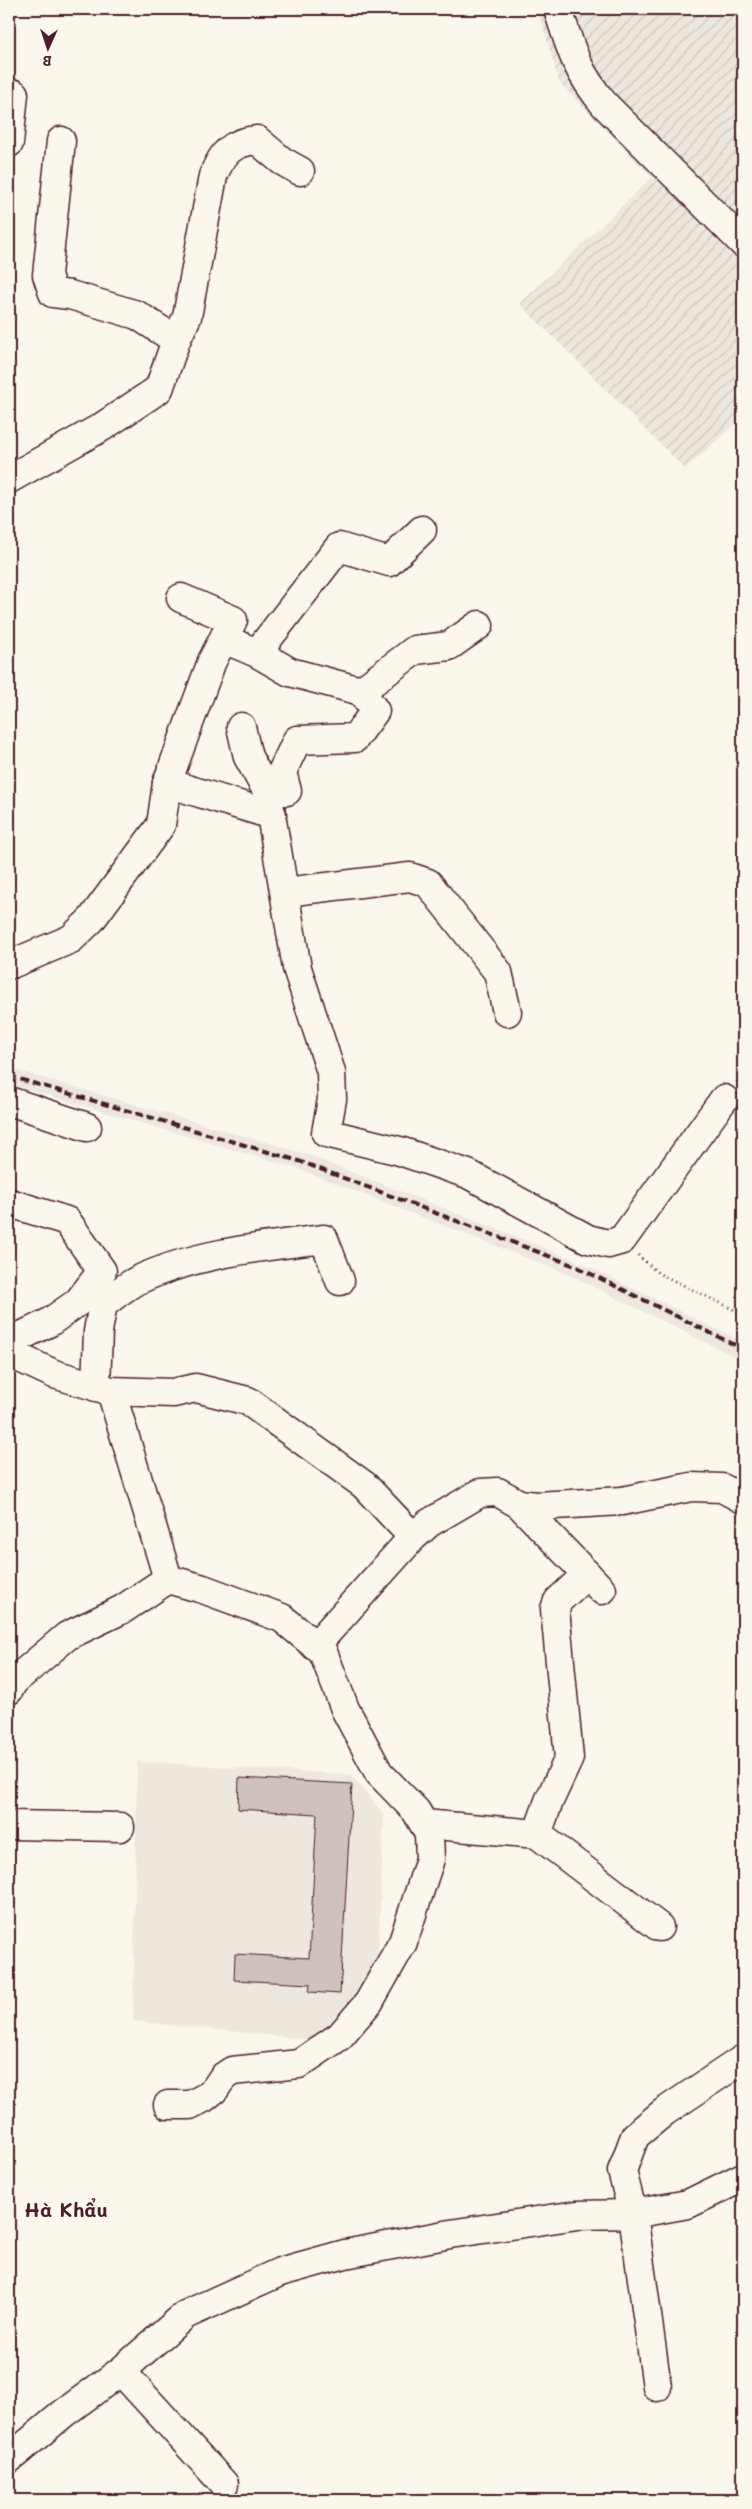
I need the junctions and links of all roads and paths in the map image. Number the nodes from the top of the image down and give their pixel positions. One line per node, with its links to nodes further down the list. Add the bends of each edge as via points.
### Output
1 (558, 9): 6 (street, via 575,62 604,104)
2 (14, 94): 4 (street)
3 (61, 141): 7 (street, via 47,276 53,293 137,315)
4 (9, 143)
5 (300, 171): 7 (street, via 282,162 257,140 241,141 221,156 213,176 187,317)
6 (743, 243)
7 (176, 340): 8 (street, via 159,389 102,427)
8 (9, 478)
9 (422, 530): 13 (street, via 389,562 339,547)
10 (181, 598): 12 (street, via 233,620)
11 (479, 625): 14 (street, via 449,646 415,650)
12 (224, 638): 13 (street); 16 (street, via 212,661)
13 (257, 653): 14 (street, via 290,672)
14 (361, 691): 17 (street, via 375,711 355,738 297,740 282,772 287,791)
15 (241, 727): 17 (street, via 248,758)
16 (167, 783): 17 (street); 19 (street, via 160,826 91,920 71,939)
17 (270, 803): 18 (street)
18 (285, 892): 20 (street, via 410,877 428,883 498,972); 25 (street, via 297,968 330,1072 332,1099 326,1133 468,1174 588,1239 608,1244)
19 (9, 965)
20 (507, 1012)
21 (724, 1099): 25 (street)
22 (9, 1101): 23 (street)
23 (87, 1127)
24 (9, 1205): 27 (street, via 67,1221 102,1272)
25 (622, 1240): 28 (path, via 658,1273)
26 (340, 1281): 27 (street, via 324,1239 203,1257 137,1280 103,1304)
27 (90, 1308): 29 (street, via 50,1322); 31 (street, via 98,1331)
28 (743, 1314)
29 (9, 1342)
30 (9, 1353): 31 (street, via 54,1374)
31 (104, 1389): 34 (street, via 174,1393 196,1388 248,1401 364,1485); 35 (street)
32 (743, 1499): 33 (street, via 722,1488 692,1487 622,1500 537,1506)
33 (519, 1504): 34 (street, via 498,1492 480,1493 429,1523); 41 (street, via 594,1582 558,1601 555,1609 569,1758)
34 (413, 1537): 36 (street)
35 (168, 1579): 36 (street, via 282,1618); 37 (street, via 123,1609 67,1636 13,1682)
36 (316, 1646): 39 (street, via 323,1652 345,1709 379,1773)
37 (9, 1690)
38 (9, 1824): 40 (street)
39 (424, 1824): 41 (street); 44 (street, via 429,1833 430,1859 403,1942 369,2002 340,2036 299,2064 232,2071 204,2098 190,2105)
40 (120, 1827)
41 (538, 1834): 42 (street)
42 (659, 1927)
43 (743, 2059): 46 (street, via 664,2112 635,2136 622,2170)
44 (168, 2105)
45 (743, 2177): 46 (street, via 688,2204)
46 (633, 2214): 47 (street, via 577,2215 450,2234 345,2254 280,2272 186,2315); 48 (street)
47 (121, 2371): 49 (street); 50 (street)
48 (657, 2387)
49 (9, 2459)
50 (224, 2484)

